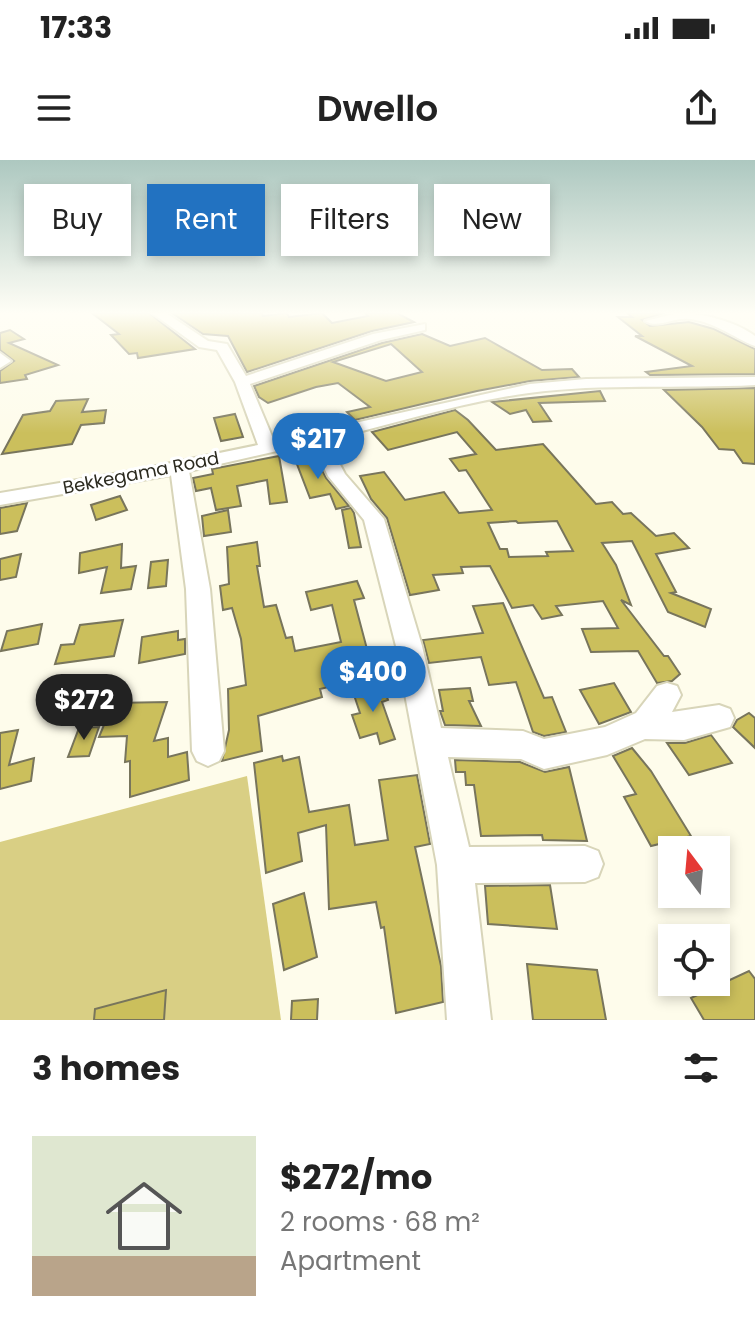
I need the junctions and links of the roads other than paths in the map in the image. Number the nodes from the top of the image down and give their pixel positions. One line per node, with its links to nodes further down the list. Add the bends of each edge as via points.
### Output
1 (226, 353): 6 (street)
2 (329, 353): 6 (street)
3 (0, 357): 4 (street)
4 (0, 364)
5 (755, 381): 7 (street, Bekkegama Road, via 530,388)
6 (242, 382): 8 (street)
7 (317, 437): 8 (street, Bekkegama Road); 14 (street, via 337,476 374,519)
8 (268, 448): 9 (street, Bekkegama Road)
9 (179, 466): 10 (street, Bekkegama Road); 15 (street, via 198,589)
10 (0, 499)
11 (667, 695): 13 (street)
12 (719, 718): 13 (street, via 684,726)
13 (642, 725): 14 (street, via 607,741 544,754 523,745)
14 (430, 742): 17 (street)
15 (208, 751)
16 (585, 864): 17 (street)
17 (455, 865): 18 (street)
18 (469, 1020)

